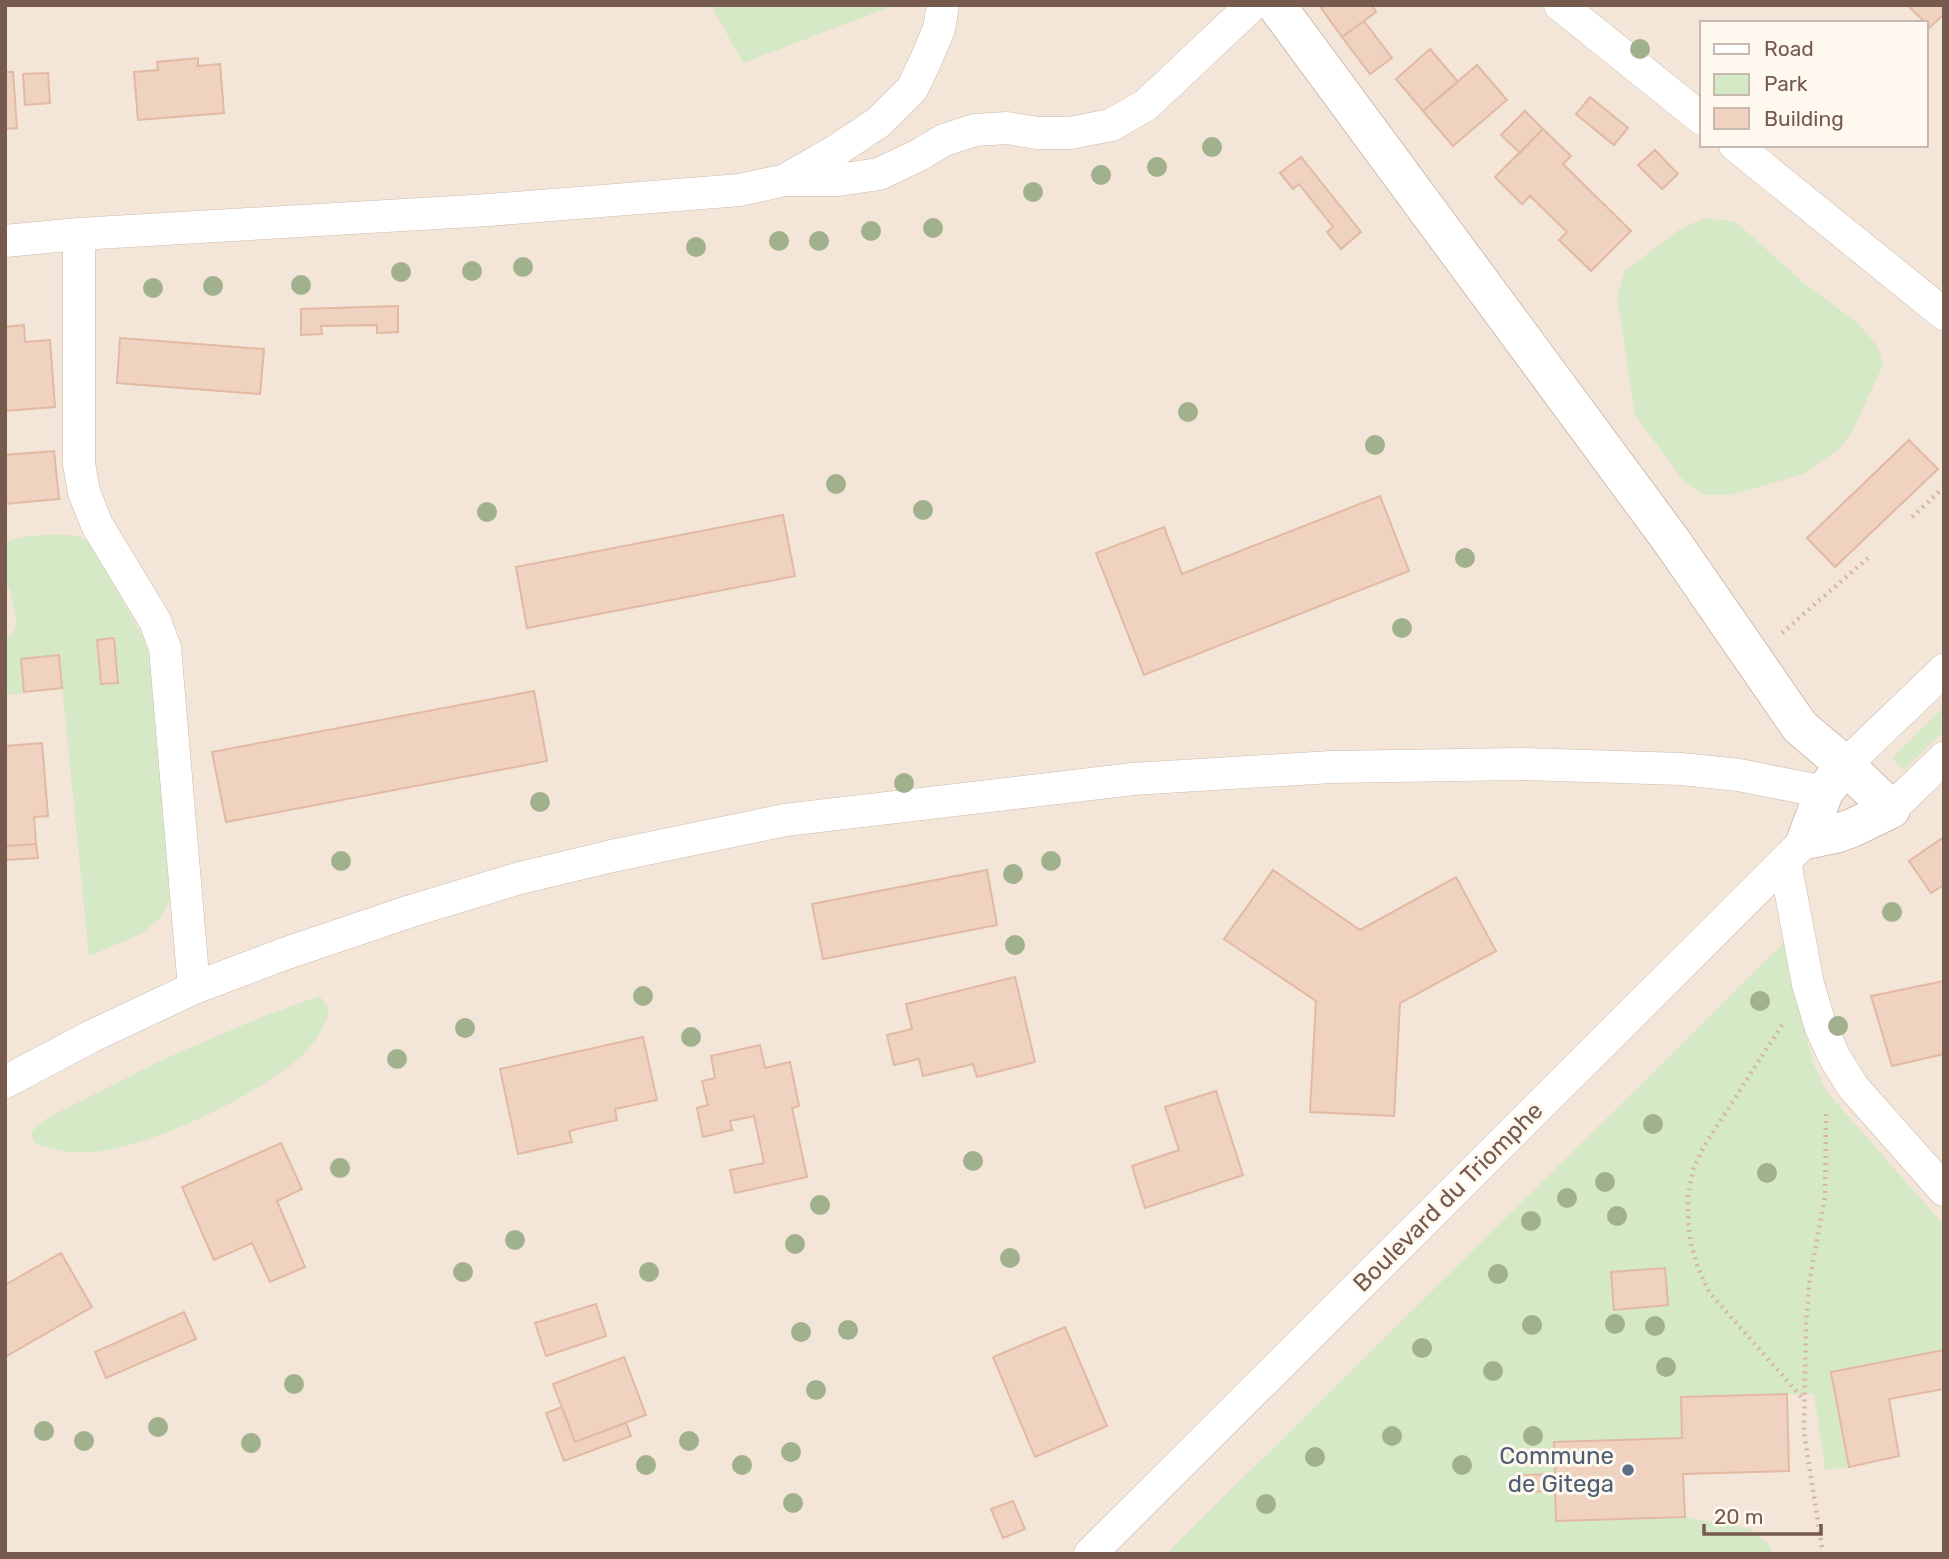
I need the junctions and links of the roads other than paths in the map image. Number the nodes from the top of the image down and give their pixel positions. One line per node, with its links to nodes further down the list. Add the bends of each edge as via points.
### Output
1 (943, 5): 7 (street, via 939,29 912,89 879,122)
2 (1252, 5): 7 (street, via 1146,105 1111,125 1070,133 975,130 944,140 878,174)
3 (1276, 5): 13 (street, via 1673,543)
4 (1560, 5): 5 (street)
5 (1700, 117)
6 (1736, 147): 10 (street)
7 (785, 180): 8 (street, via 740,190 531,206)
8 (79, 234): 9 (street); 16 (street, via 79,464 97,525 155,621 165,648)
9 (5, 241)
10 (1944, 314)
11 (1944, 670): 13 (street)
12 (1944, 758): 14 (street)
13 (1835, 778): 14 (street); 15 (street); 16 (street, via 1521,764 1331,767 1133,779 785,820 520,878 411,911)
14 (1891, 808): 15 (street)
15 (1795, 851): 18 (street, via 1808,984 1821,1028 1853,1087); 19 (street, Boulevard du Triomphe)
16 (194, 988): 17 (street)
17 (5, 1082)
18 (1944, 1190)
19 (1090, 1554)

